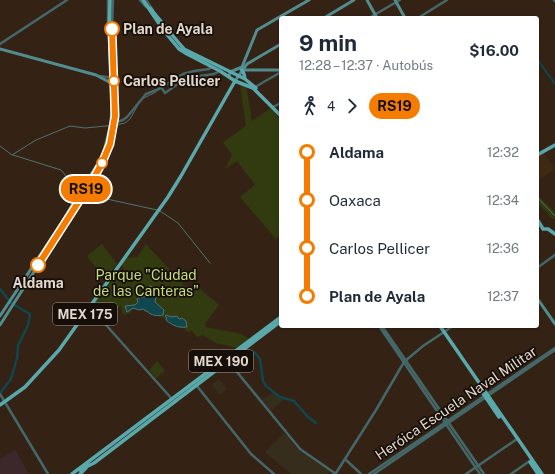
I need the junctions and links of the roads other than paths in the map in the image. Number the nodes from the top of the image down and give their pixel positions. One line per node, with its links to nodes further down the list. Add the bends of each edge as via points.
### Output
1 (67, 0): 18 (street)
2 (111, 0): 9 (main road); 16 (street); 17 (street)
3 (143, 0): 21 (main road)
4 (309, 0): 10 (main road)
5 (354, 0): 11 (main road)
6 (367, 0): 12 (main road)
7 (447, 0): 14 (street)
8 (397, 1): 12 (street); 13 (main road)
9 (110, 7): 16 (main road); 17 (main road)
10 (281, 16)
11 (327, 16)
12 (376, 16)
13 (405, 16)
14 (421, 16)
15 (279, 17): 22 (main road, via 257,30)
16 (112, 26): 35 (main road)
17 (109, 32): 35 (main road)
18 (0, 44)
19 (279, 45): 23 (main road)
20 (0, 49): 32 (main road)
21 (188, 53): 24 (main road); 25 (main road)
22 (245, 60): 23 (main road); 26 (main road, via 242,67)
23 (247, 64): 30 (main road)
24 (211, 67): 27 (main road); 39 (street, via 183,74)
25 (225, 70): 26 (main road); 29 (main road)
26 (235, 70): 29 (main road); 30 (main road)
27 (220, 71): 34 (main road); 39 (street, via 186,78 165,93)
28 (279, 71): 30 (main road)
29 (230, 72): 33 (main road); 34 (main road)
30 (243, 72): 33 (main road); 36 (main road)
31 (279, 72): 40 (street)
32 (96, 75): 35 (street); 38 (main road)
33 (238, 76): 36 (main road); 37 (main road)
34 (229, 77): 37 (main road)
35 (113, 78): 38 (main road); 44 (main road)
36 (245, 79): 40 (main road)
37 (235, 81): 42 (main road, via 253,88); 53 (main road, MEX 175, via 181,176)
38 (111, 84): 44 (main road)
39 (161, 87): 44 (street, via 146,94 131,114)
40 (255, 87): 42 (main road)
41 (279, 104): 42 (street)
42 (274, 107): 43 (main road)
43 (279, 112)
44 (113, 125): 52 (main road, via 103,155 82,193)
45 (555, 144): 46 (main road)
46 (539, 153)
47 (539, 222): 48 (main road, via 543,229)
48 (555, 234)
49 (555, 255): 50 (street)
50 (539, 267)
51 (539, 301): 57 (main road)
52 (12, 303): 54 (main road); 58 (main road)
53 (90, 307): 70 (street); 71 (main road, MEX 175, via 59,350 25,387)
54 (0, 316)
55 (279, 319): 70 (main road, MEX 190)
56 (279, 323): 65 (main road, MEX 190)
57 (555, 324)
58 (0, 325)
59 (380, 328): 66 (street)
60 (383, 328): 66 (street)
61 (440, 328): 63 (main road)
62 (450, 328): 63 (street)
63 (443, 332): 66 (street); 69 (main road)
64 (555, 349): 69 (street, Heróica Escuela Naval Militar)
65 (228, 361): 67 (main road, MEX 190); 85 (street, via 300,449)
66 (405, 361): 73 (street); 75 (street)
67 (197, 386): 70 (main road, MEX 190); 84 (street, via 245,447)
68 (0, 394): 71 (street)
69 (487, 396): 73 (street, Heróica Escuela Naval Militar); 74 (main road)
70 (173, 401): 76 (main road, MEX 190); 79 (main road, MEX 190)
71 (5, 402): 72 (main road, MEX 175); 80 (street)
72 (0, 405)
73 (447, 423): 78 (street); 87 (street, Heróica Escuela Naval Militar); 88 (street, Heróica Escuela Naval Militar)
74 (516, 440): 77 (main road); 78 (street)
75 (345, 459): 85 (street); 86 (street)
76 (92, 460): 79 (main road); 81 (main road, MEX 190)
77 (530, 460): 92 (street); 93 (main road); 94 (main road)
78 (477, 467): 89 (street); 90 (street); 91 (street)
79 (85, 468): 82 (main road, MEX 190); 83 (main road)
80 (48, 474)
81 (72, 474)
82 (75, 474)
83 (79, 474)
84 (274, 474)
85 (336, 474)
86 (361, 474)
87 (369, 474)
88 (374, 474)
89 (466, 474)
90 (480, 474)
91 (484, 474)
92 (511, 474)
93 (538, 474)
94 (542, 474)

